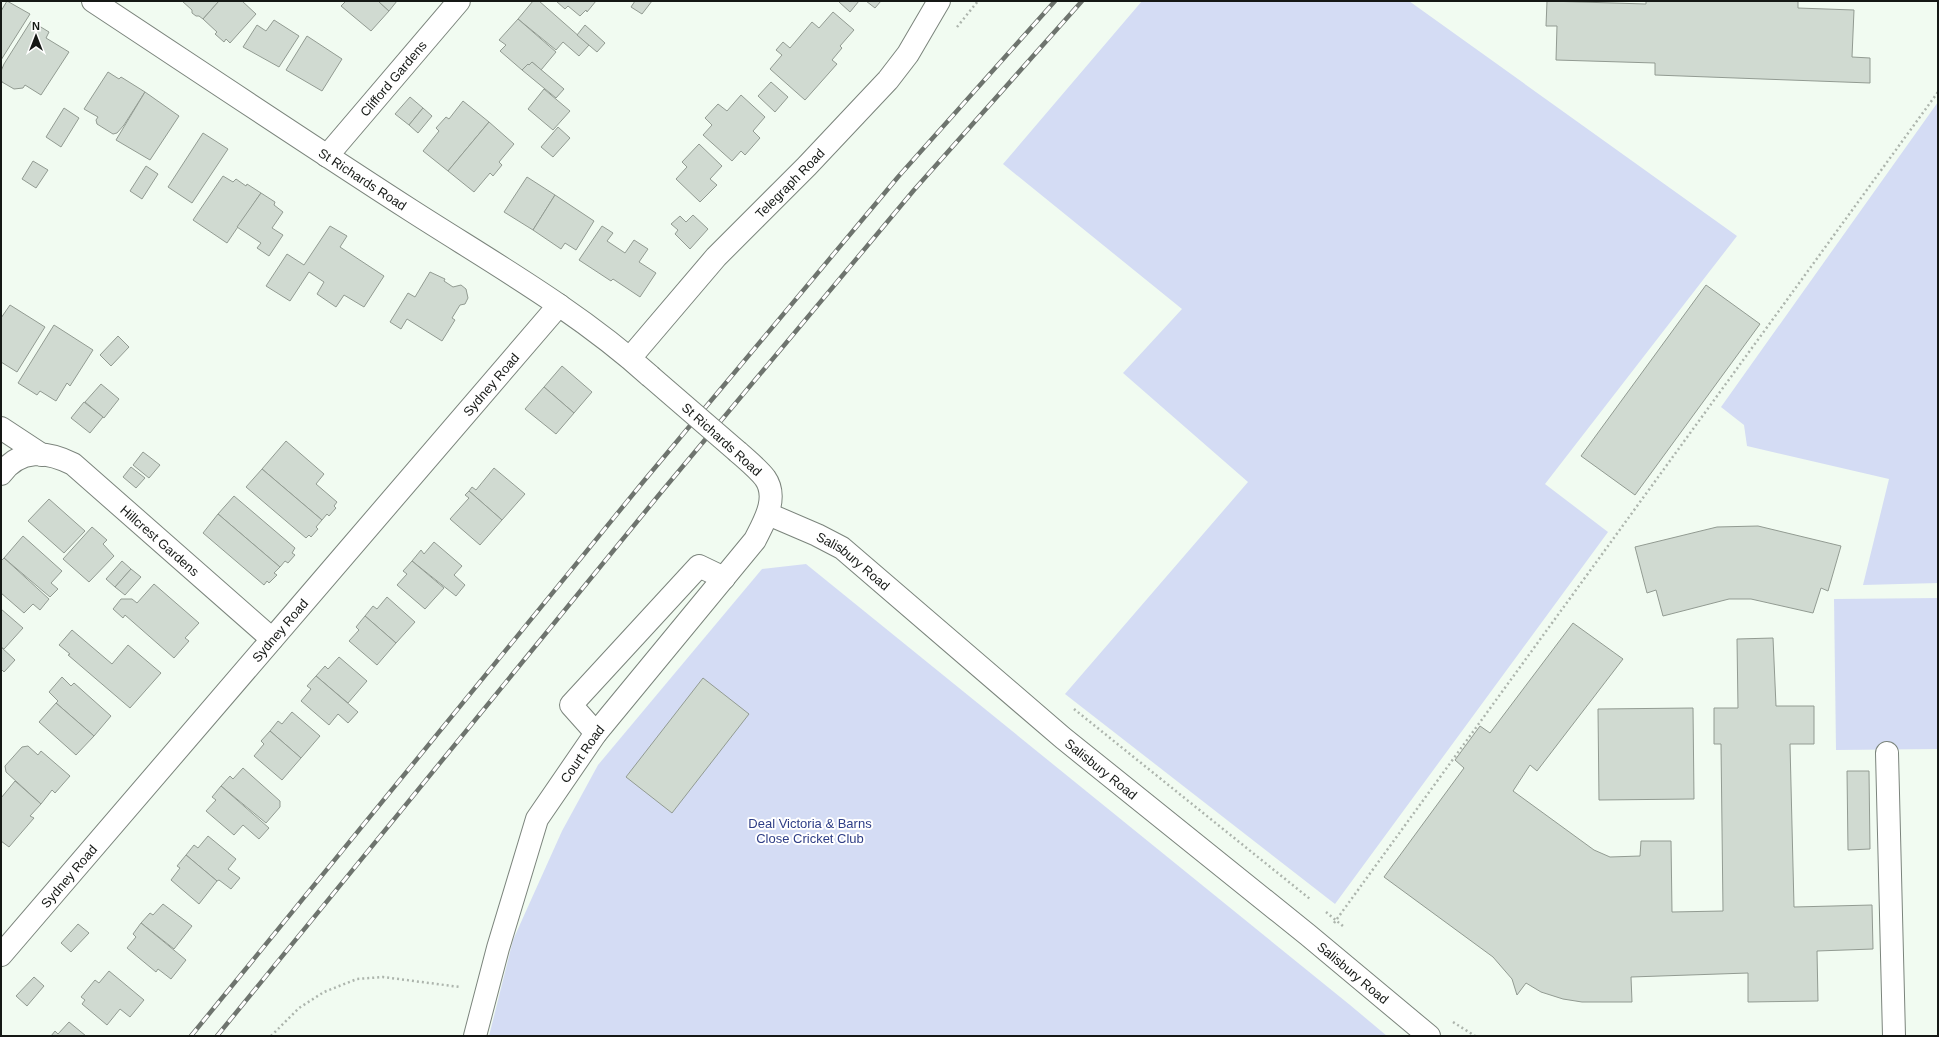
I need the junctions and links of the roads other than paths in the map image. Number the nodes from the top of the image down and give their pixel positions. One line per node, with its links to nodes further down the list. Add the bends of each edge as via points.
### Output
1 (93, 1): 4 (street, St Richards Road)
2 (460, 1): 4 (street, Clifford Gardens)
3 (939, 1): 6 (street, Telegraph Road, via 908,54 888,80 716,257)
4 (327, 156): 5 (street, St Richards Road)
5 (559, 305): 6 (street, St Richards Road); 12 (street, Sydney Road)
6 (630, 358): 10 (street, St Richards Road, bridge, via 766,479 772,498)
7 (1, 428): 8 (street, Hillcrest Gardens)
8 (42, 455): 9 (street, Hillcrest Gardens, via 20,457); 12 (street, Hillcrest Gardens, via 57,456 73,464)
9 (1, 474)
10 (768, 514): 11 (street, Court Road, via 755,540); 17 (street, Salisbury Road, via 842,548 1063,738 1318,943)
11 (724, 578): 13 (street, Court Road); 13 (street, via 699,566 571,705)
12 (272, 639): 15 (street, Sydney Road)
13 (596, 733): 16 (street, Court Road, via 537,819)
14 (1887, 753): 18 (street)
15 (1, 955)
16 (474, 1036)
17 (1429, 1036)
18 (1894, 1036)

